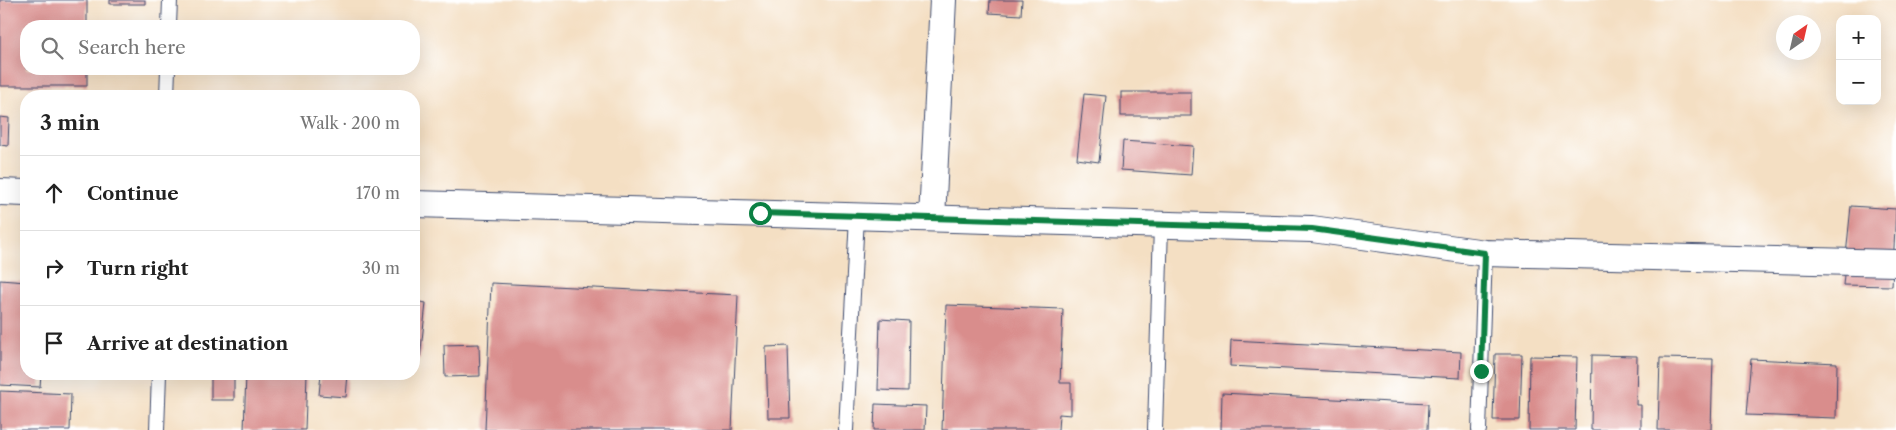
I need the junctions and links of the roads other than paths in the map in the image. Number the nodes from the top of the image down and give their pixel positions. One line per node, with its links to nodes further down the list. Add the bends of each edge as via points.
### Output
1 (170, 0): 3 (lane)
2 (943, 0): 10 (street)
3 (169, 20)
4 (168, 75): 5 (lane)
5 (167, 90)
6 (0, 192): 7 (street)
7 (20, 193)
8 (420, 204): 9 (street)
9 (857, 216): 10 (street); 16 (lane)
10 (932, 218): 11 (street)
11 (1161, 225): 12 (street, via 1312,229); 17 (lane)
12 (1485, 253): 13 (street); 18 (lane)
13 (1896, 263)
14 (159, 380): 15 (lane)
15 (157, 430)
16 (846, 430)
17 (1155, 430)
18 (1479, 430)

